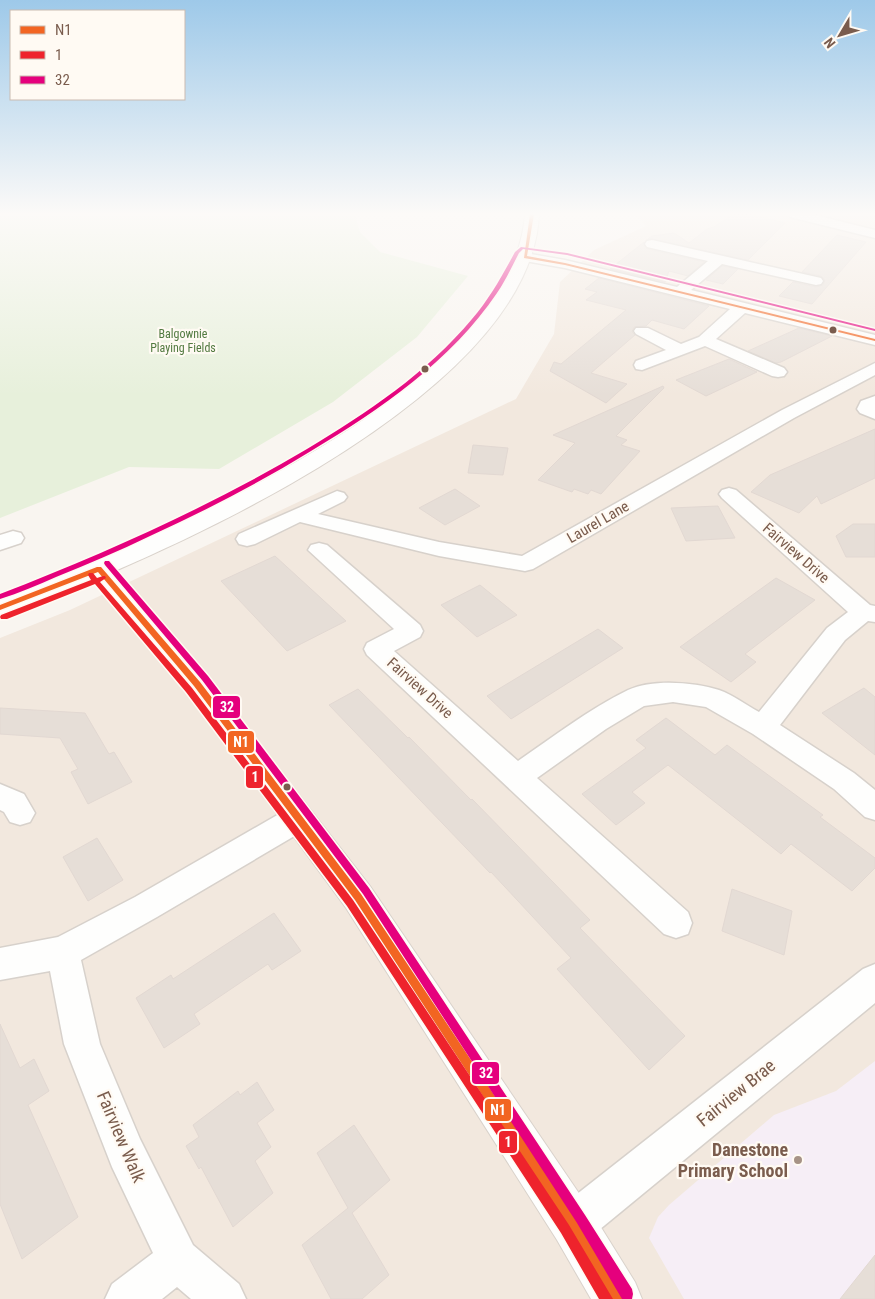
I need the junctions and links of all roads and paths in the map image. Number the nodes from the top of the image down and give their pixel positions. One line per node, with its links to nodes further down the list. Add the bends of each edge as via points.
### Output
1 (515, 275): 22 (main road, via 498,305 474,335 444,366 384,415 247,498)
2 (609, 275): 6 (street)
3 (701, 275): 6 (street)
4 (788, 275): 5 (street)
5 (816, 281)
6 (680, 292): 7 (street)
7 (742, 307): 9 (street); 10 (street)
8 (642, 331): 11 (street)
9 (705, 340): 11 (street); 14 (street)
10 (875, 340)
11 (680, 350): 12 (street)
12 (642, 365)
13 (875, 368): 19 (street, Laurel Lane, via 525,564 481,558)
14 (778, 372)
15 (875, 401): 16 (street, via 866,409)
16 (875, 414)
17 (729, 494): 24 (street, Fairview Drive)
18 (337, 497): 19 (street)
19 (298, 515): 20 (street)
20 (248, 539)
21 (318, 550): 26 (street, Fairview Drive, via 411,631 376,649)
22 (99, 569): 23 (main road); 28 (main road, via 197,684)
23 (0, 608)
24 (869, 613): 25 (street, Fairview Drive, via 836,634)
25 (763, 727): 26 (street, via 712,698 673,692 638,697); 27 (street, via 844,781)
26 (516, 777): 29 (street, Fairview Drive)
27 (875, 808)
28 (297, 818): 30 (street); 33 (main road, via 358,897)
29 (676, 923)
30 (63, 952): 31 (street); 34 (street, Fairview Walk, via 82,1044 126,1153)
31 (0, 964)
32 (875, 981): 33 (street, Fairview Brae)
33 (574, 1224): 37 (main road)
34 (178, 1260): 35 (street); 36 (street, Fairview Walk)
35 (127, 1299)
36 (224, 1299)
37 (618, 1299)

